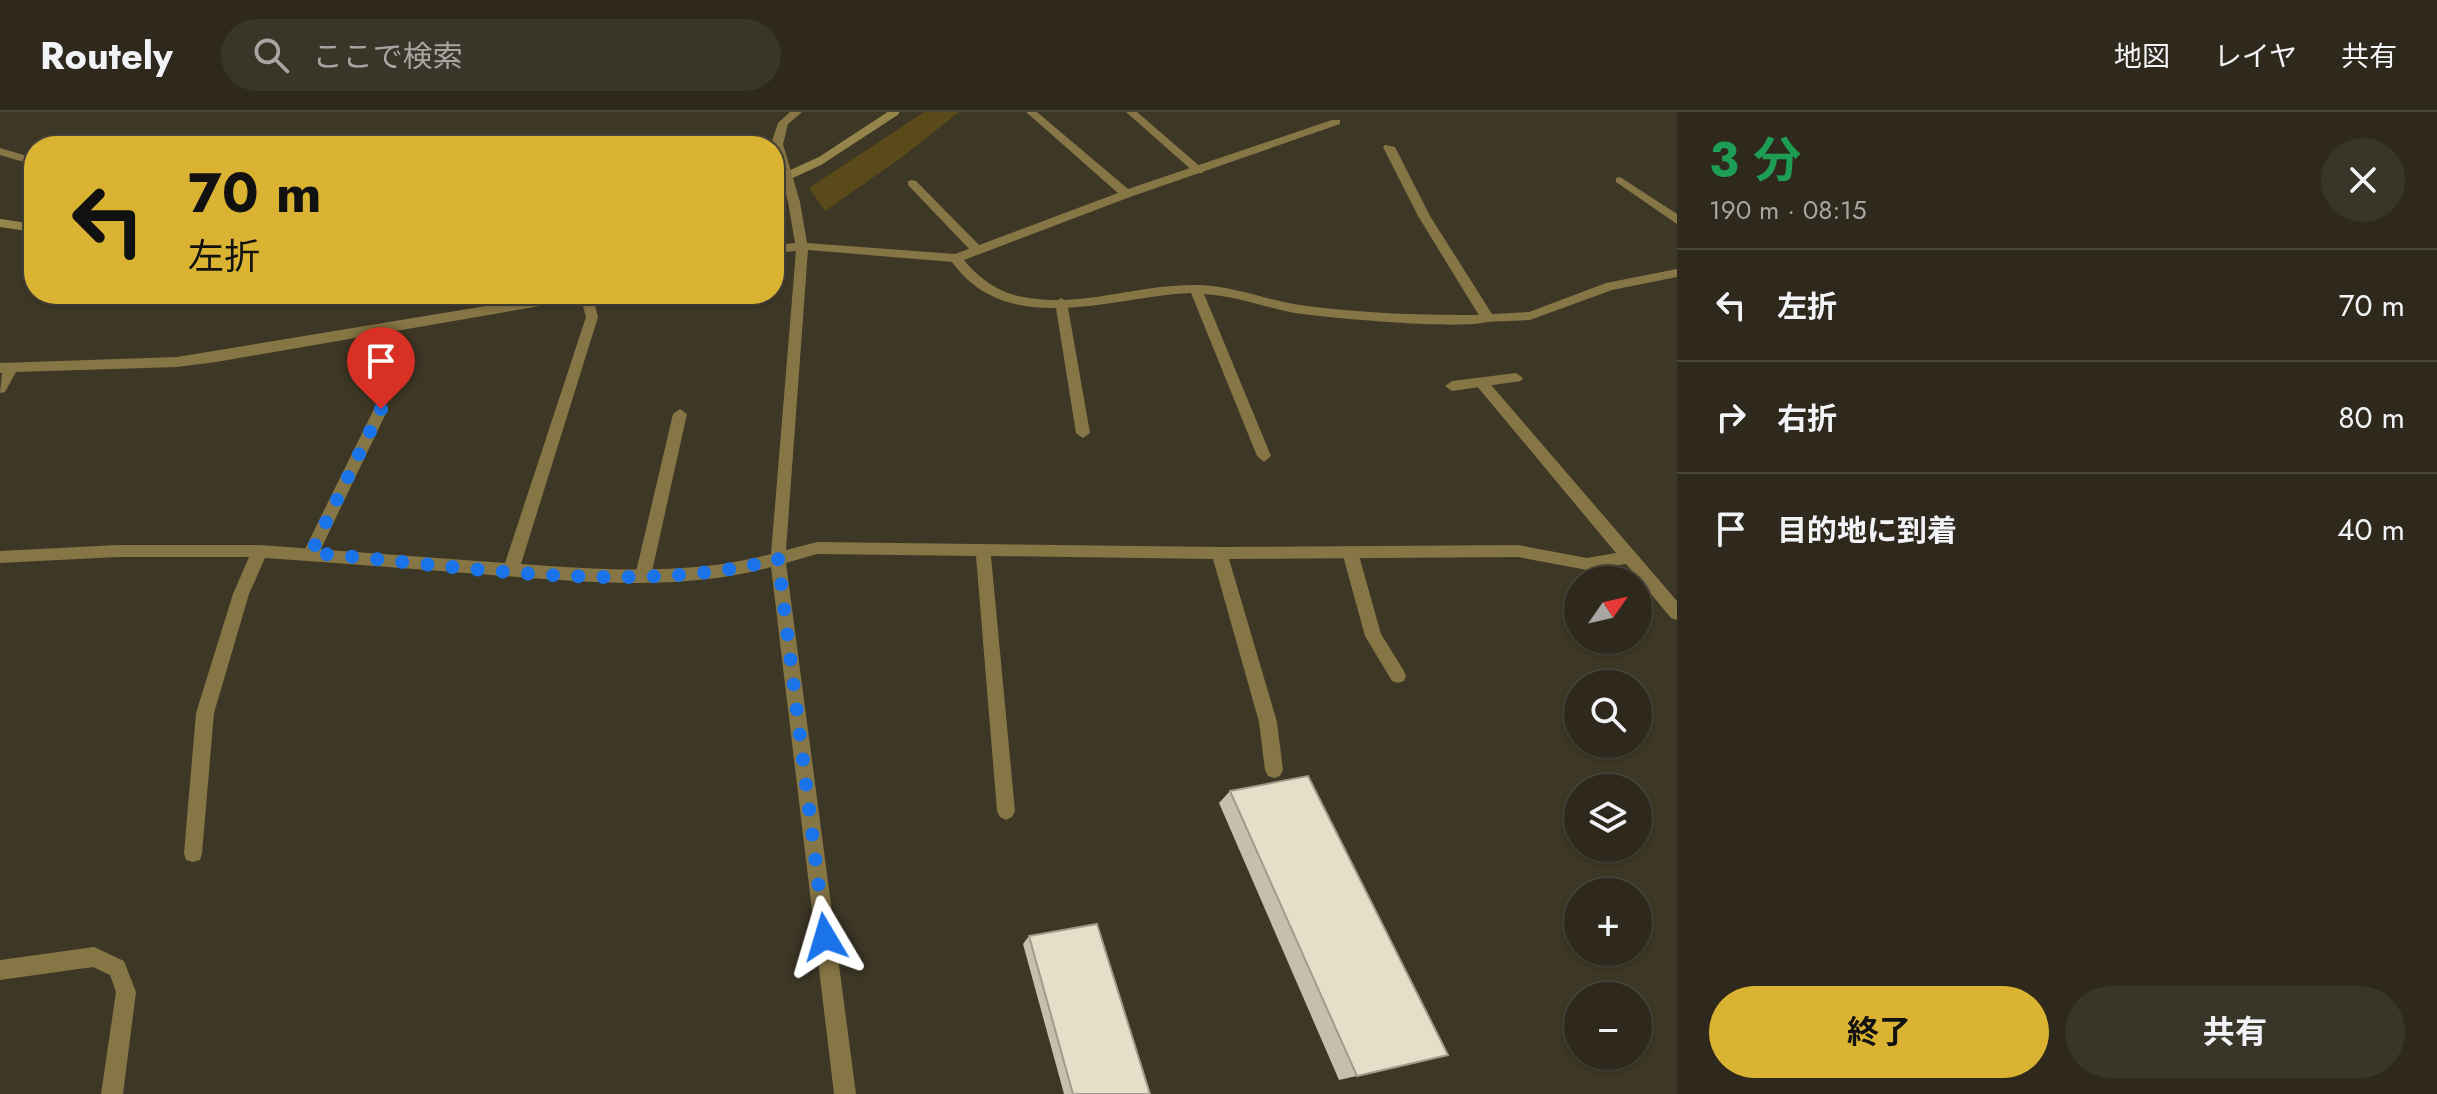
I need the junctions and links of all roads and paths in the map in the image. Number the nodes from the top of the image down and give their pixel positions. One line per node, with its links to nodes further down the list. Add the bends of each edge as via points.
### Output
1 (797, 112): 5 (street, via 783,123)
2 (1031, 112): 13 (street)
3 (1131, 112): 9 (street)
4 (1336, 122): 9 (street)
5 (779, 136)
6 (1389, 147): 24 (street, via 1424,216)
7 (0, 151): 8 (street)
8 (24, 159)
9 (1199, 171): 13 (street)
10 (784, 174): 15 (street)
11 (1620, 180): 14 (street)
12 (912, 183): 17 (street)
13 (1126, 194): 17 (street)
14 (1677, 220)
15 (802, 246): 16 (street); 18 (street); 41 (street)
16 (784, 248)
17 (977, 250): 18 (street)
18 (956, 258): 21 (street, via 965,272 996,292 1021,301)
19 (1677, 273): 24 (street, via 1596,289 1530,316)
20 (1196, 289): 21 (street); 24 (street, via 1398,321); 33 (street)
21 (1061, 302): 32 (street)
22 (526, 304): 25 (street, via 177,362)
23 (587, 304): 42 (street, via 592,317)
24 (1488, 319)
25 (6, 368): 29 (street)
26 (1516, 378): 27 (street)
27 (1481, 382): 28 (street); 40 (street)
28 (1452, 386)
29 (0, 388)
30 (381, 409): 37 (street)
31 (680, 414): 43 (street)
32 (1083, 433)
33 (1264, 456)
34 (260, 551): 37 (street); 39 (street); 48 (street, via 241,594 205,713)
35 (983, 551): 38 (street); 41 (street, via 817,548); 47 (street)
36 (1350, 552): 38 (street); 40 (street, via 1518,551 1587,564); 45 (street, via 1373,636)
37 (311, 553): 42 (street)
38 (1219, 553): 46 (street, via 1268,722)
39 (0, 557)
40 (1628, 557): 44 (street)
41 (778, 559): 43 (street, via 740,569); 51 (street)
42 (511, 570): 43 (street)
43 (643, 576)
44 (1677, 613)
45 (1398, 676)
46 (1274, 770)
47 (1006, 811)
48 (193, 853)
49 (0, 970): 50 (street, via 94,957 117,968 126,992)
50 (112, 1094)
51 (845, 1094)

